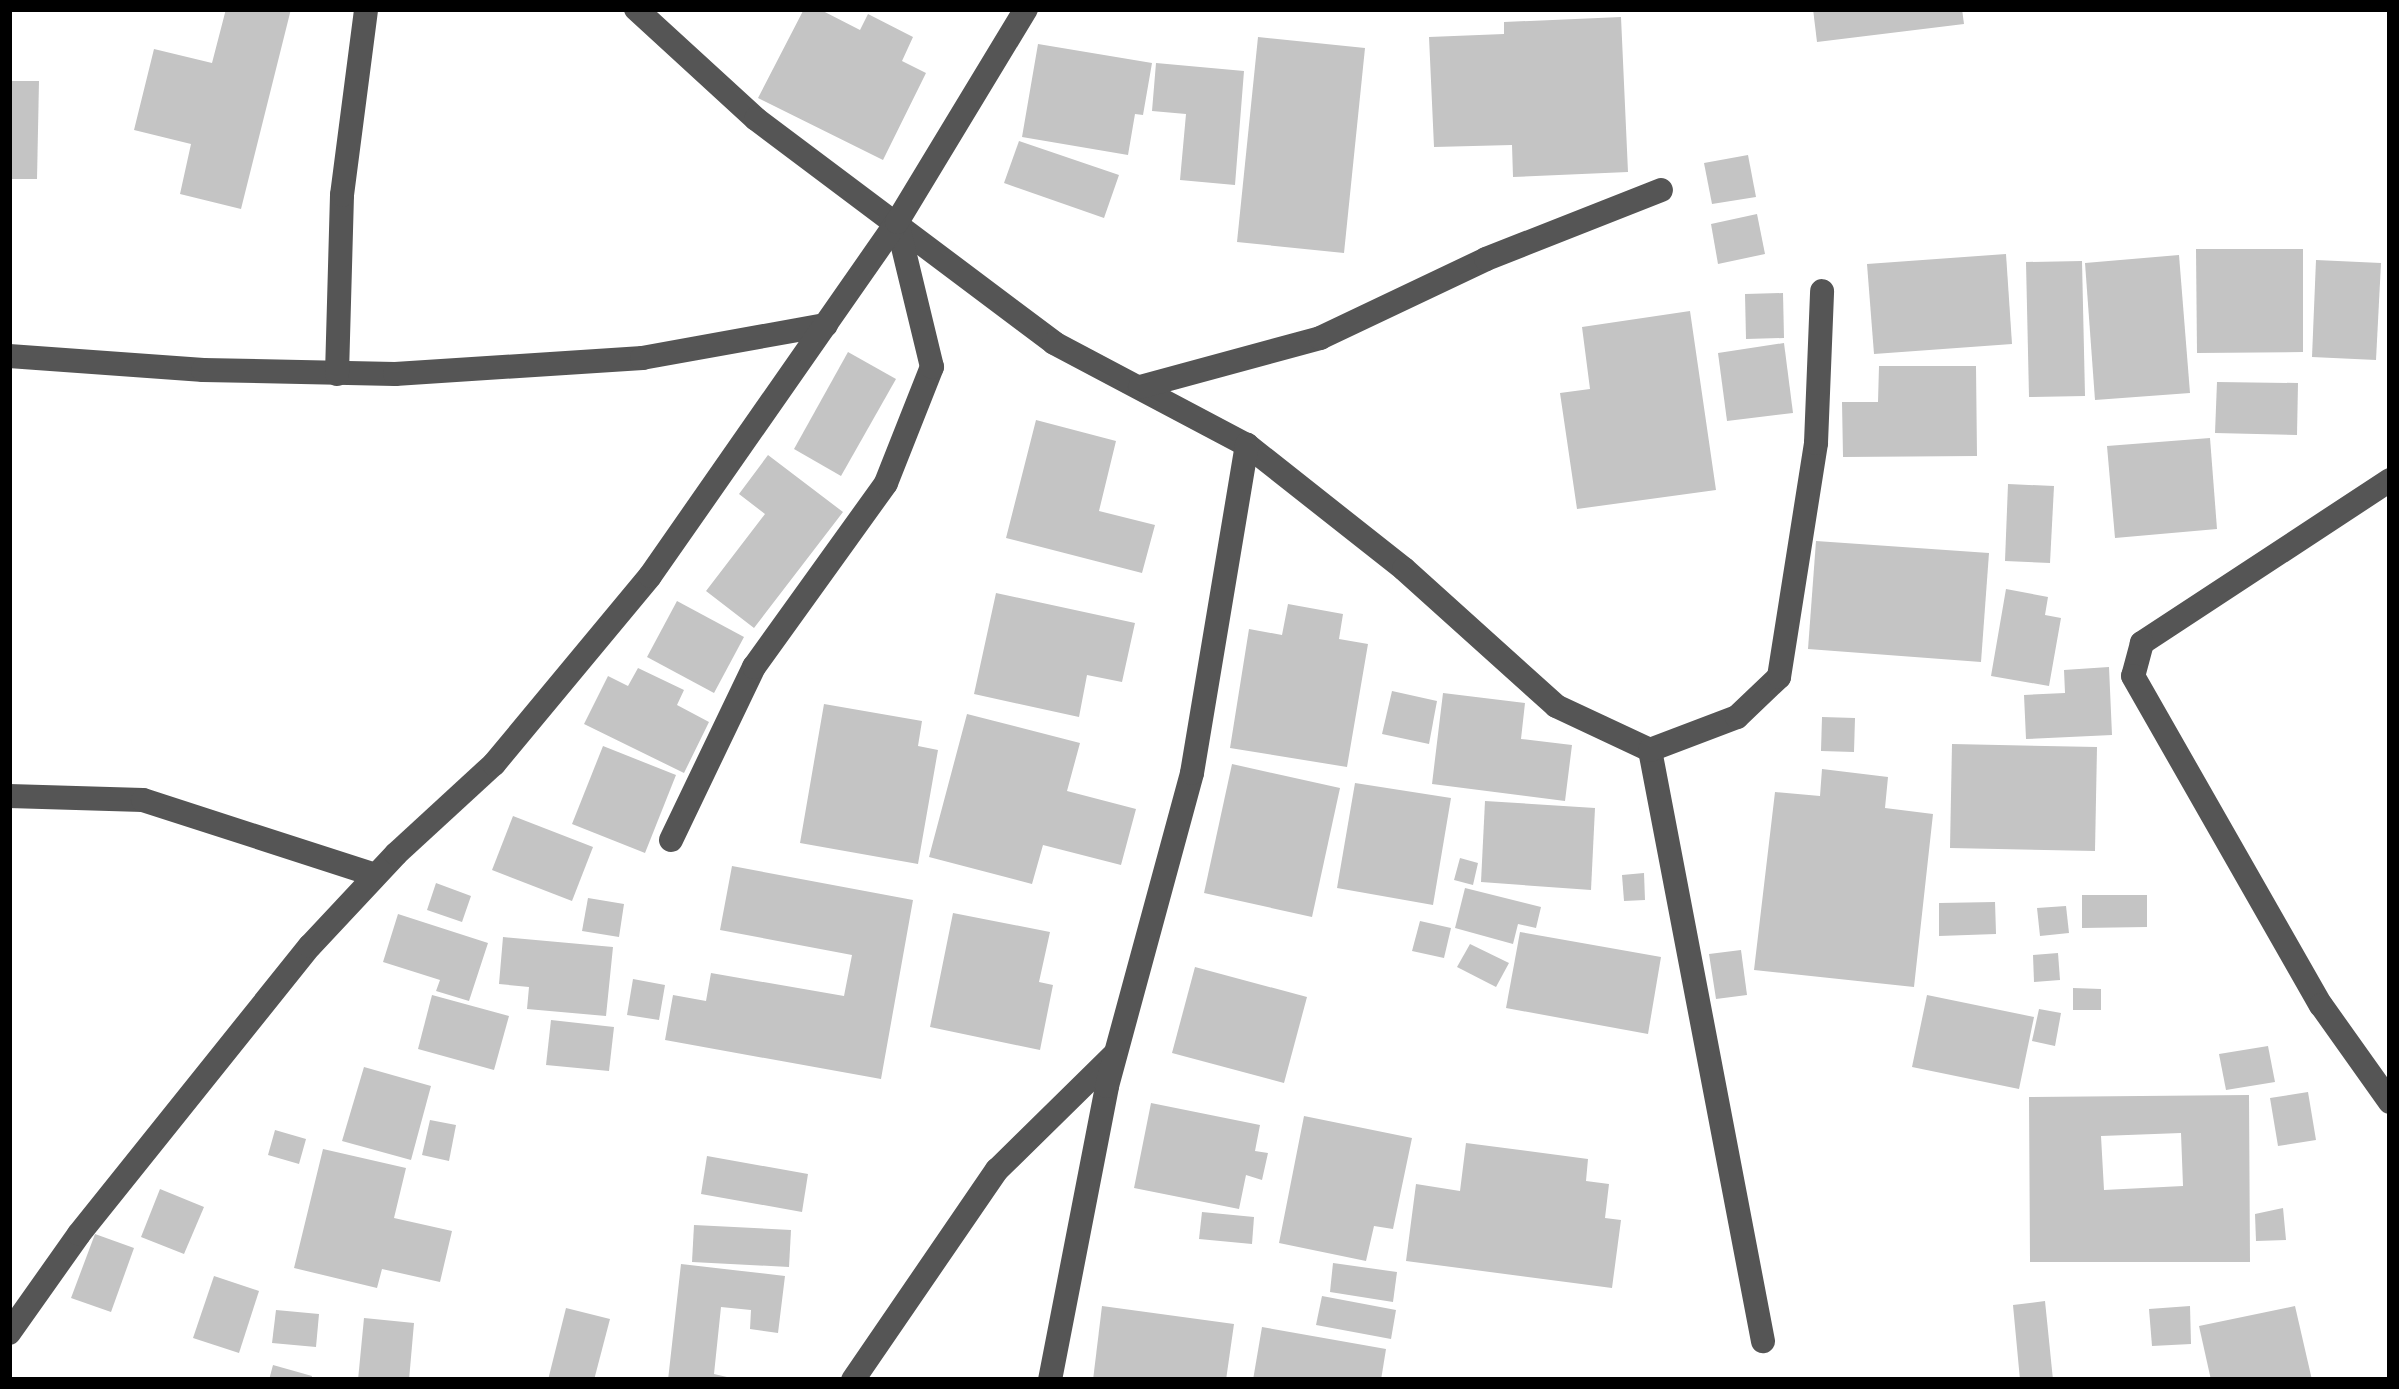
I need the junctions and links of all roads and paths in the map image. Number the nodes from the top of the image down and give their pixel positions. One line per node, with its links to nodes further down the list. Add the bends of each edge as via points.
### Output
1 (366, 9): 9 (street, via 342,195)
2 (636, 9): 5 (street, via 756,119)
3 (1026, 9): 5 (street)
4 (1660, 190): 10 (street, via 1320,338)
5 (897, 222): 7 (street); 10 (street, via 1054,343); 15 (street, via 932,368 886,483 754,667)
6 (1822, 291): 13 (street, via 1816,443 1780,677 1737,717)
7 (826, 325): 9 (street, via 642,358); 16 (street, via 650,576 494,764)
8 (9, 356): 9 (street)
9 (337, 374)
10 (1140, 387): 11 (street)
11 (1247, 445): 13 (street, via 1404,569 1556,706); 17 (street, via 1192,773)
12 (2390, 480): 18 (street, via 2142,643 2133,676 2321,1005)
13 (1649, 750): 20 (street)
14 (9, 796): 16 (street, via 143,800)
15 (671, 840)
16 (375, 875): 19 (street, via 119,1184)
17 (1117, 1053): 21 (street, via 998,1170); 22 (street)
18 (2390, 1102)
19 (9, 1333)
20 (1763, 1341)
21 (853, 1380)
22 (1050, 1380)

